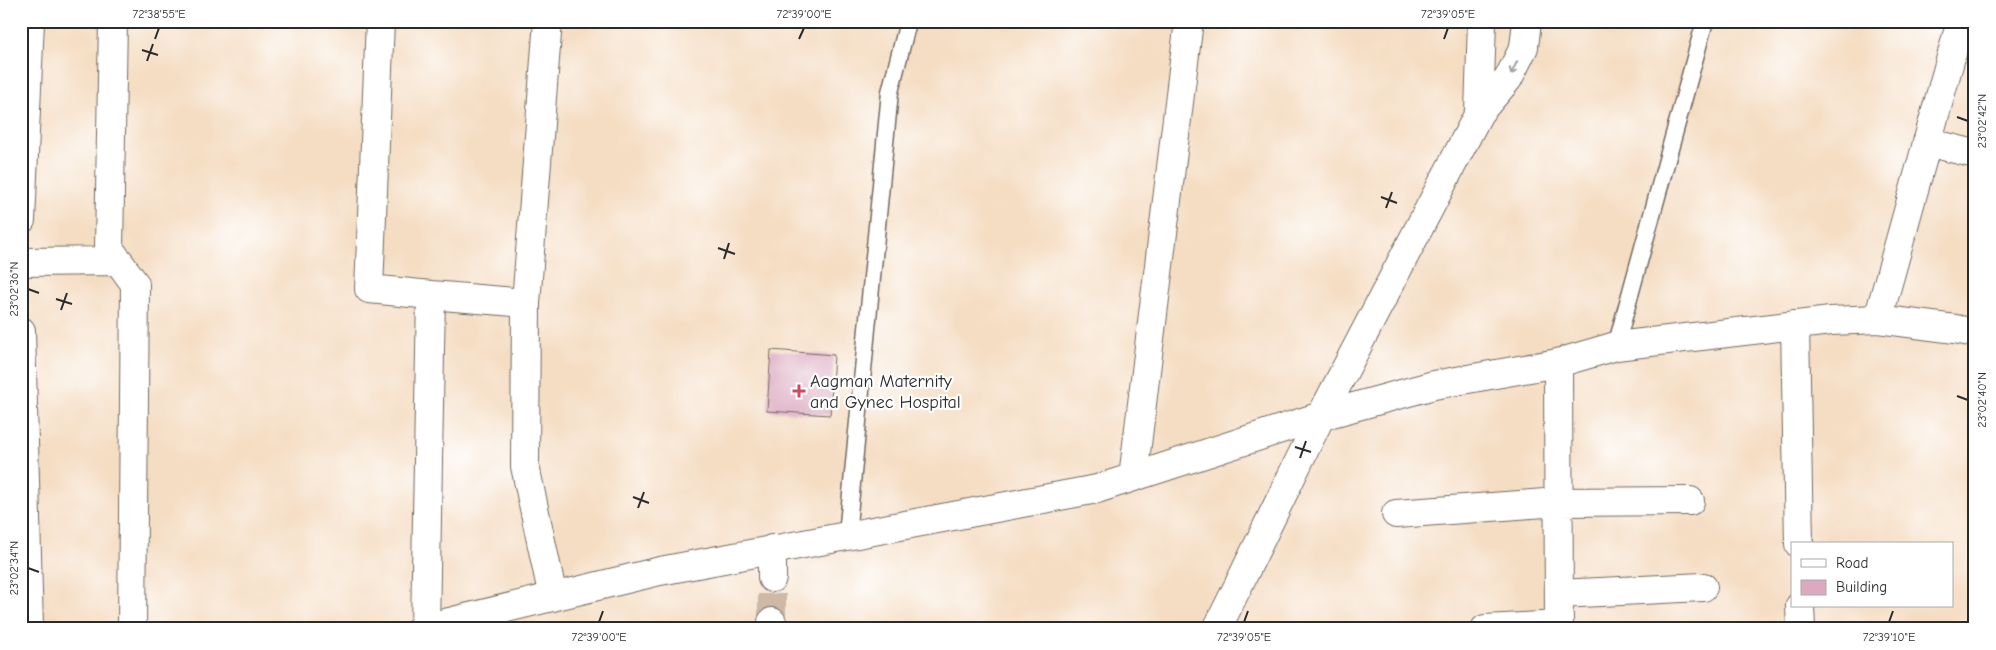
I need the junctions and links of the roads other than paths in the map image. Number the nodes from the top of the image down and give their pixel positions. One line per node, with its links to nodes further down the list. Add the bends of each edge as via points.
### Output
1 (30, 21): 14 (street)
2 (113, 21): 16 (street, via 109,248)
3 (380, 21): 17 (street, via 369,289)
4 (548, 21): 18 (street)
5 (1189, 21): 26 (street)
6 (1482, 21): 11 (street)
7 (1527, 21): 11 (street, one-way to 11, via 1524,47 1508,79)
8 (1705, 21): 23 (lane)
9 (908, 22): 30 (lane, via 890,92)
10 (1954, 23): 12 (street)
11 (1479, 113): 25 (street)
12 (1927, 142): 13 (street); 19 (street)
13 (1975, 154)
14 (21, 220)
15 (21, 262): 16 (street)
16 (119, 262): 42 (street, via 135,284)
17 (431, 296): 18 (street); 40 (street)
18 (526, 303): 36 (street, via 525,466)
19 (1878, 319): 20 (street); 22 (street)
20 (1796, 325): 23 (street); 31 (street)
21 (21, 331): 41 (street)
22 (1975, 333)
23 (1616, 346): 24 (street)
24 (1558, 363): 25 (street, via 1434,385); 28 (street)
25 (1321, 416): 26 (street); 43 (street)
26 (1133, 477): 30 (street, via 1097,489)
27 (1690, 501): 28 (street)
28 (1558, 502): 29 (street); 35 (street)
29 (1396, 514)
30 (847, 535): 32 (street)
31 (1798, 542)
32 (772, 549): 33 (street); 36 (street)
33 (772, 578)
34 (1703, 588): 35 (street)
35 (1559, 594): 39 (street)
36 (553, 597): 38 (street)
37 (1800, 608): 45 (street)
38 (465, 623): 40 (street)
39 (1559, 627): 44 (street)
40 (422, 628)
41 (29, 629)
42 (132, 629)
43 (1217, 629)
44 (1485, 629)
45 (1800, 629)

